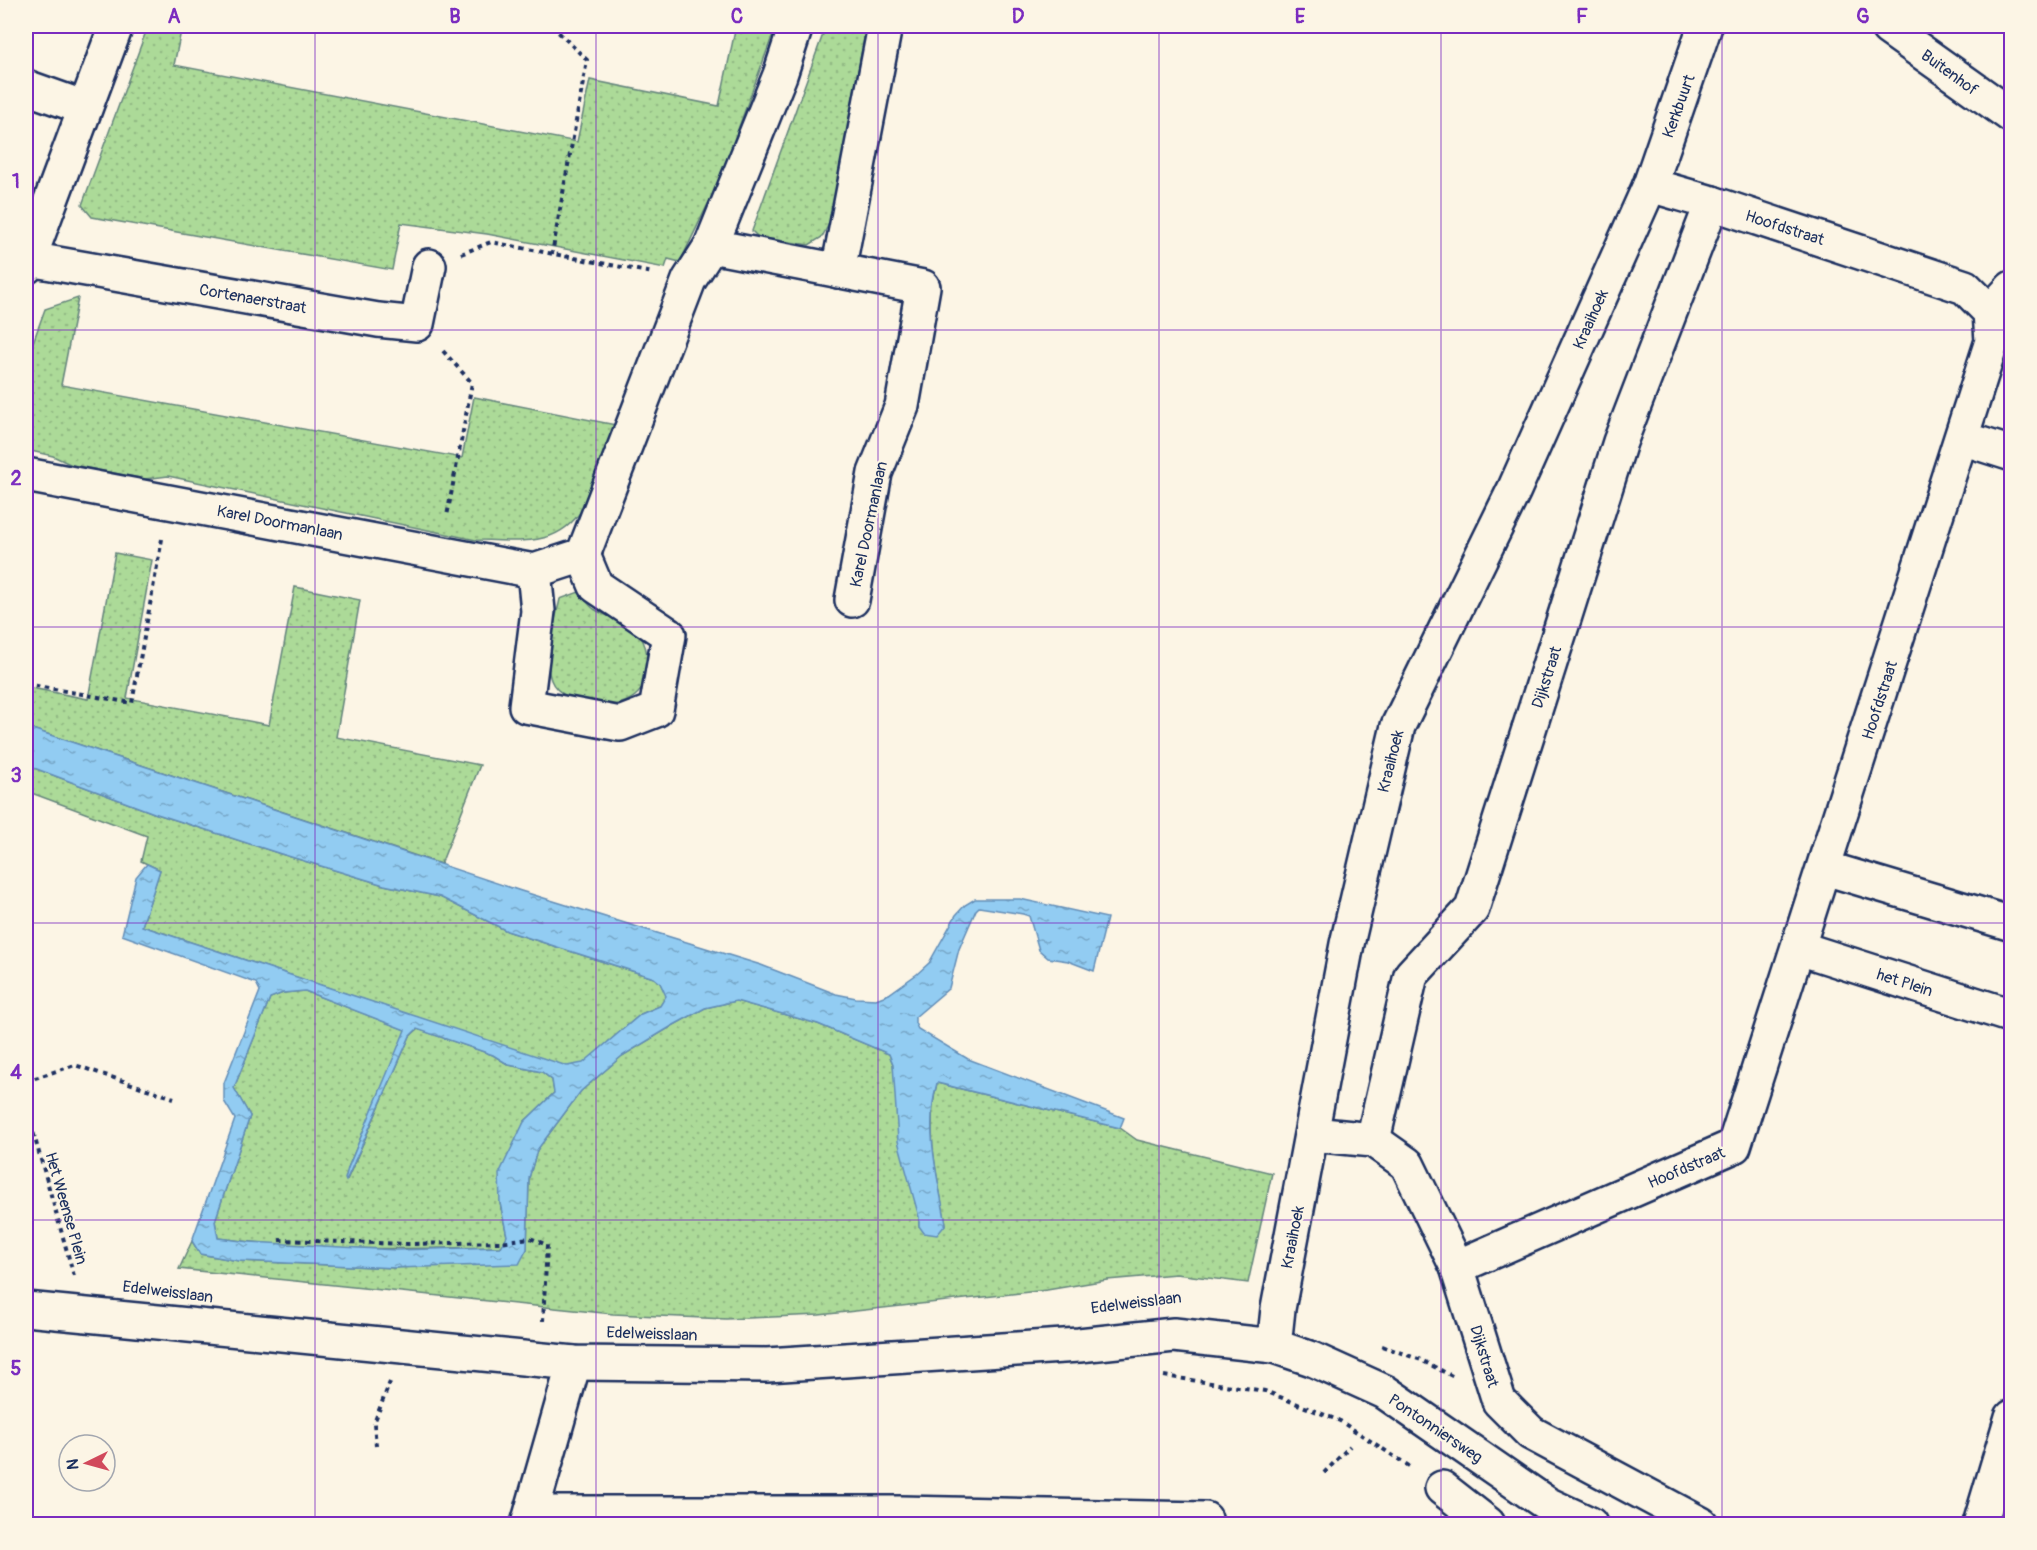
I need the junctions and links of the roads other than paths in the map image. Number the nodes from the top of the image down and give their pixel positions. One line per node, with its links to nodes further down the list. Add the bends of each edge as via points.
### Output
1 (116, 26): 7 (street)
2 (796, 26): 11 (street)
3 (885, 26): 14 (street)
4 (1705, 26): 9 (street, Kerkbuurt)
5 (1888, 28): 8 (street, Buitenhof)
6 (26, 87): 7 (street)
7 (85, 108): 12 (street)
8 (2012, 116)
9 (1650, 185): 10 (street, Hoofdstraat); 27 (street, Kraaihoek, via 1514,490 1398,726 1347,944)
10 (1712, 203): 16 (street, Hoofdstraat, via 1965,287); 28 (street, Dijkstraat, via 1620,442 1472,909 1411,975)
11 (711, 246): 14 (street, Karel Doormanlaan); 20 (street, via 689,280)
12 (27, 263): 13 (street, Cortenaerstraat, via 417,324)
13 (429, 266)
14 (838, 270): 22 (street, Karel Doormanlaan, via 922,287 902,406 875,473)
15 (2012, 288): 16 (street)
16 (1989, 312): 17 (street, Hoofdstraat, via 1992,341)
17 (1962, 438): 18 (street); 23 (street, Hoofdstraat)
18 (2012, 454)
19 (26, 475): 21 (street, Karel Doormanlaan)
20 (583, 555): 21 (street, Karel Doormanlaan); 21 (street, via 596,586 669,635 656,710 620,724 526,706 538,611)
21 (534, 571)
22 (852, 600)
23 (1825, 868): 24 (street); 25 (street, Hoofdstraat)
24 (2012, 924)
25 (1799, 948): 26 (street, het Plein); 29 (street, Hoofdstraat, via 1734,1146)
26 (2012, 1016)
27 (1312, 1134): 28 (street, Dijkstraat); 31 (street, Kraaihoek)
28 (1373, 1140): 29 (street, Dijkstraat, via 1407,1164)
29 (1457, 1267): 40 (street, Dijkstraat, via 1499,1401 1531,1433)
30 (26, 1309): 32 (street, Edelweisslaan)
31 (1274, 1346): 32 (street, Edelweisslaan, via 1174,1335 767,1365); 39 (street, Pontonniersweg, via 1384,1392 1547,1504)
32 (574, 1364): 35 (street)
33 (2012, 1417): 41 (street)
34 (1442, 1488): 38 (street)
35 (530, 1519): 36 (street)
36 (901, 1519): 37 (street, via 1205,1519)
37 (1206, 1524)
38 (1488, 1524)
39 (1590, 1524)
40 (1701, 1524)
41 (1980, 1524)

